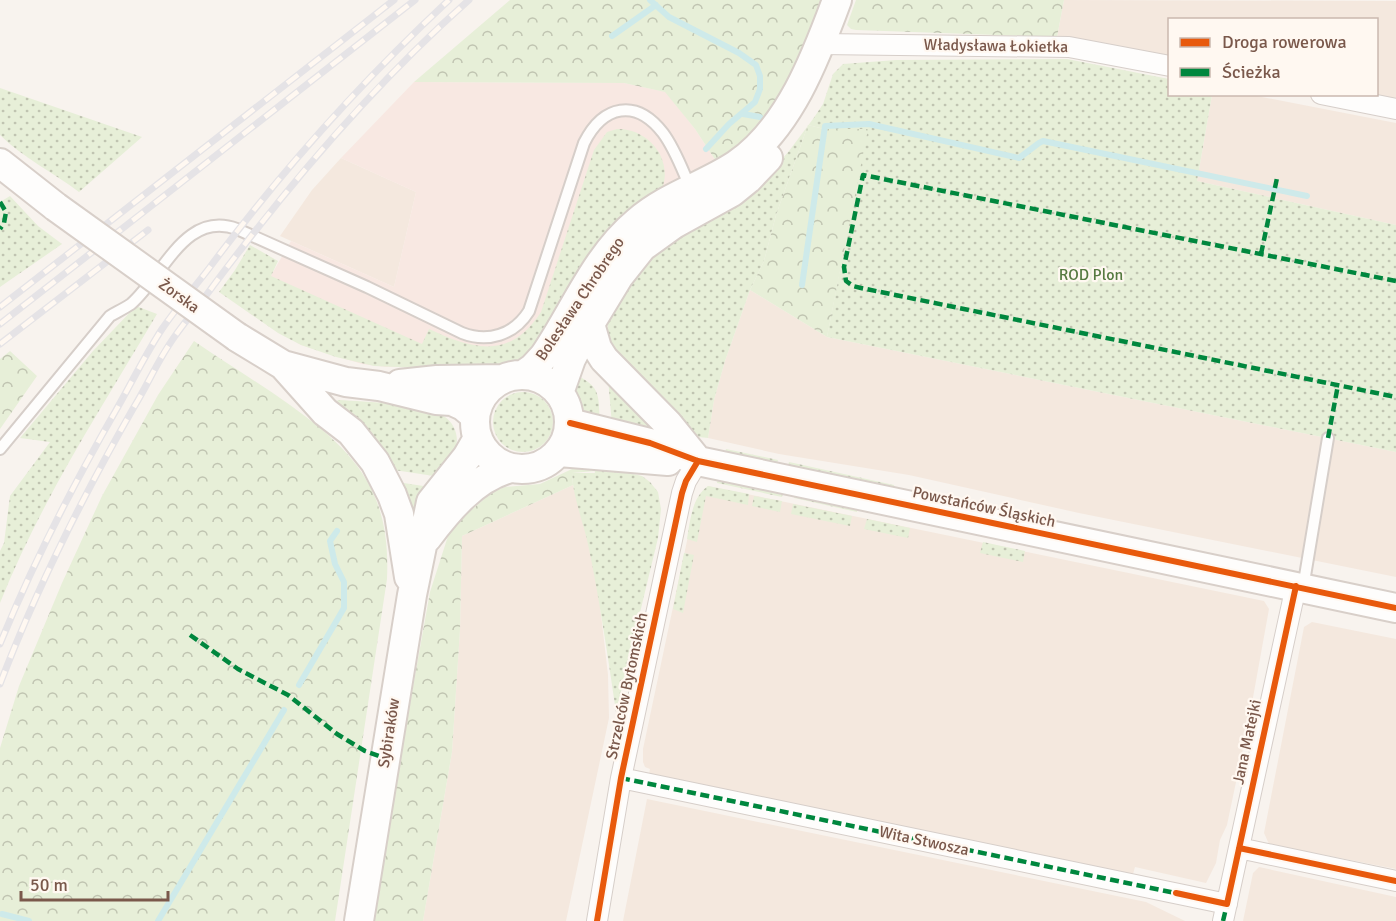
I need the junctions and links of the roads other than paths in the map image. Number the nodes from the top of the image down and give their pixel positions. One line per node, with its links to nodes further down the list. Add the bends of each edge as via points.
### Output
1 (837, 0): 2 (street, Bolesława Chrobrego)
2 (818, 50): 3 (street, Władysława Łokietka, via 1069,46); 7 (street, Bolesława Chrobrego, via 810,92 787,134 732,192)
3 (1168, 66)
4 (1331, 96): 5 (street)
5 (1396, 109)
6 (0, 162): 9 (street, Żorska, bridge, via 56,207)
7 (695, 198): 8 (street, Bolesława Chrobrego, via 642,247); 10 (street, Bolesława Chrobrego, via 651,211 637,222 614,246 544,356 535,366); 16 (lane, via 670,143 651,121 625,110 603,118 584,143 529,311 510,330 489,337 462,333 237,229 206,226 190,235 130,304 110,316)
8 (590, 324): 12 (street, Bolesława Chrobrego); 18 (street, via 604,359 668,424)
9 (283, 366): 11 (street, Żorska); 22 (street, via 325,412 356,437 381,471 399,514)
10 (513, 377): 11 (street, Żorska); 12 (street, via 540,378); 14 (street, via 496,383 484,395)
11 (379, 386): 14 (street, Żorska, via 464,406)
12 (559, 393): 13 (street, via 567,406)
13 (570, 423): 17 (street); 18 (street, Powstańców Śląskich, via 650,443)
14 (476, 427): 19 (street, via 490,457); 20 (street, Sybiraków, via 467,457 430,502)
15 (1328, 438): 21 (lane)
16 (0, 449)
17 (559, 452): 18 (street, Powstańców Śląskich); 19 (street, via 534,468)
18 (698, 461): 21 (street, Powstańców Śląskich); 24 (street, Strzelców Bytomskich, via 682,493)
19 (511, 468): 20 (street, Sybiraków, via 487,477 455,504)
20 (423, 545): 22 (street, Sybiraków)
21 (1299, 587): 23 (street, Powstańców Śląskich); 25 (street, Jana Matejki)
22 (412, 595): 28 (street, Sybiraków)
23 (1396, 608)
24 (621, 778): 27 (street, Wita Stwosza); 29 (street, Strzelców Bytomskich)
25 (1239, 848): 26 (street); 27 (street, Jana Matejki)
26 (1396, 881)
27 (1225, 912)
28 (358, 921)
29 (597, 921)

